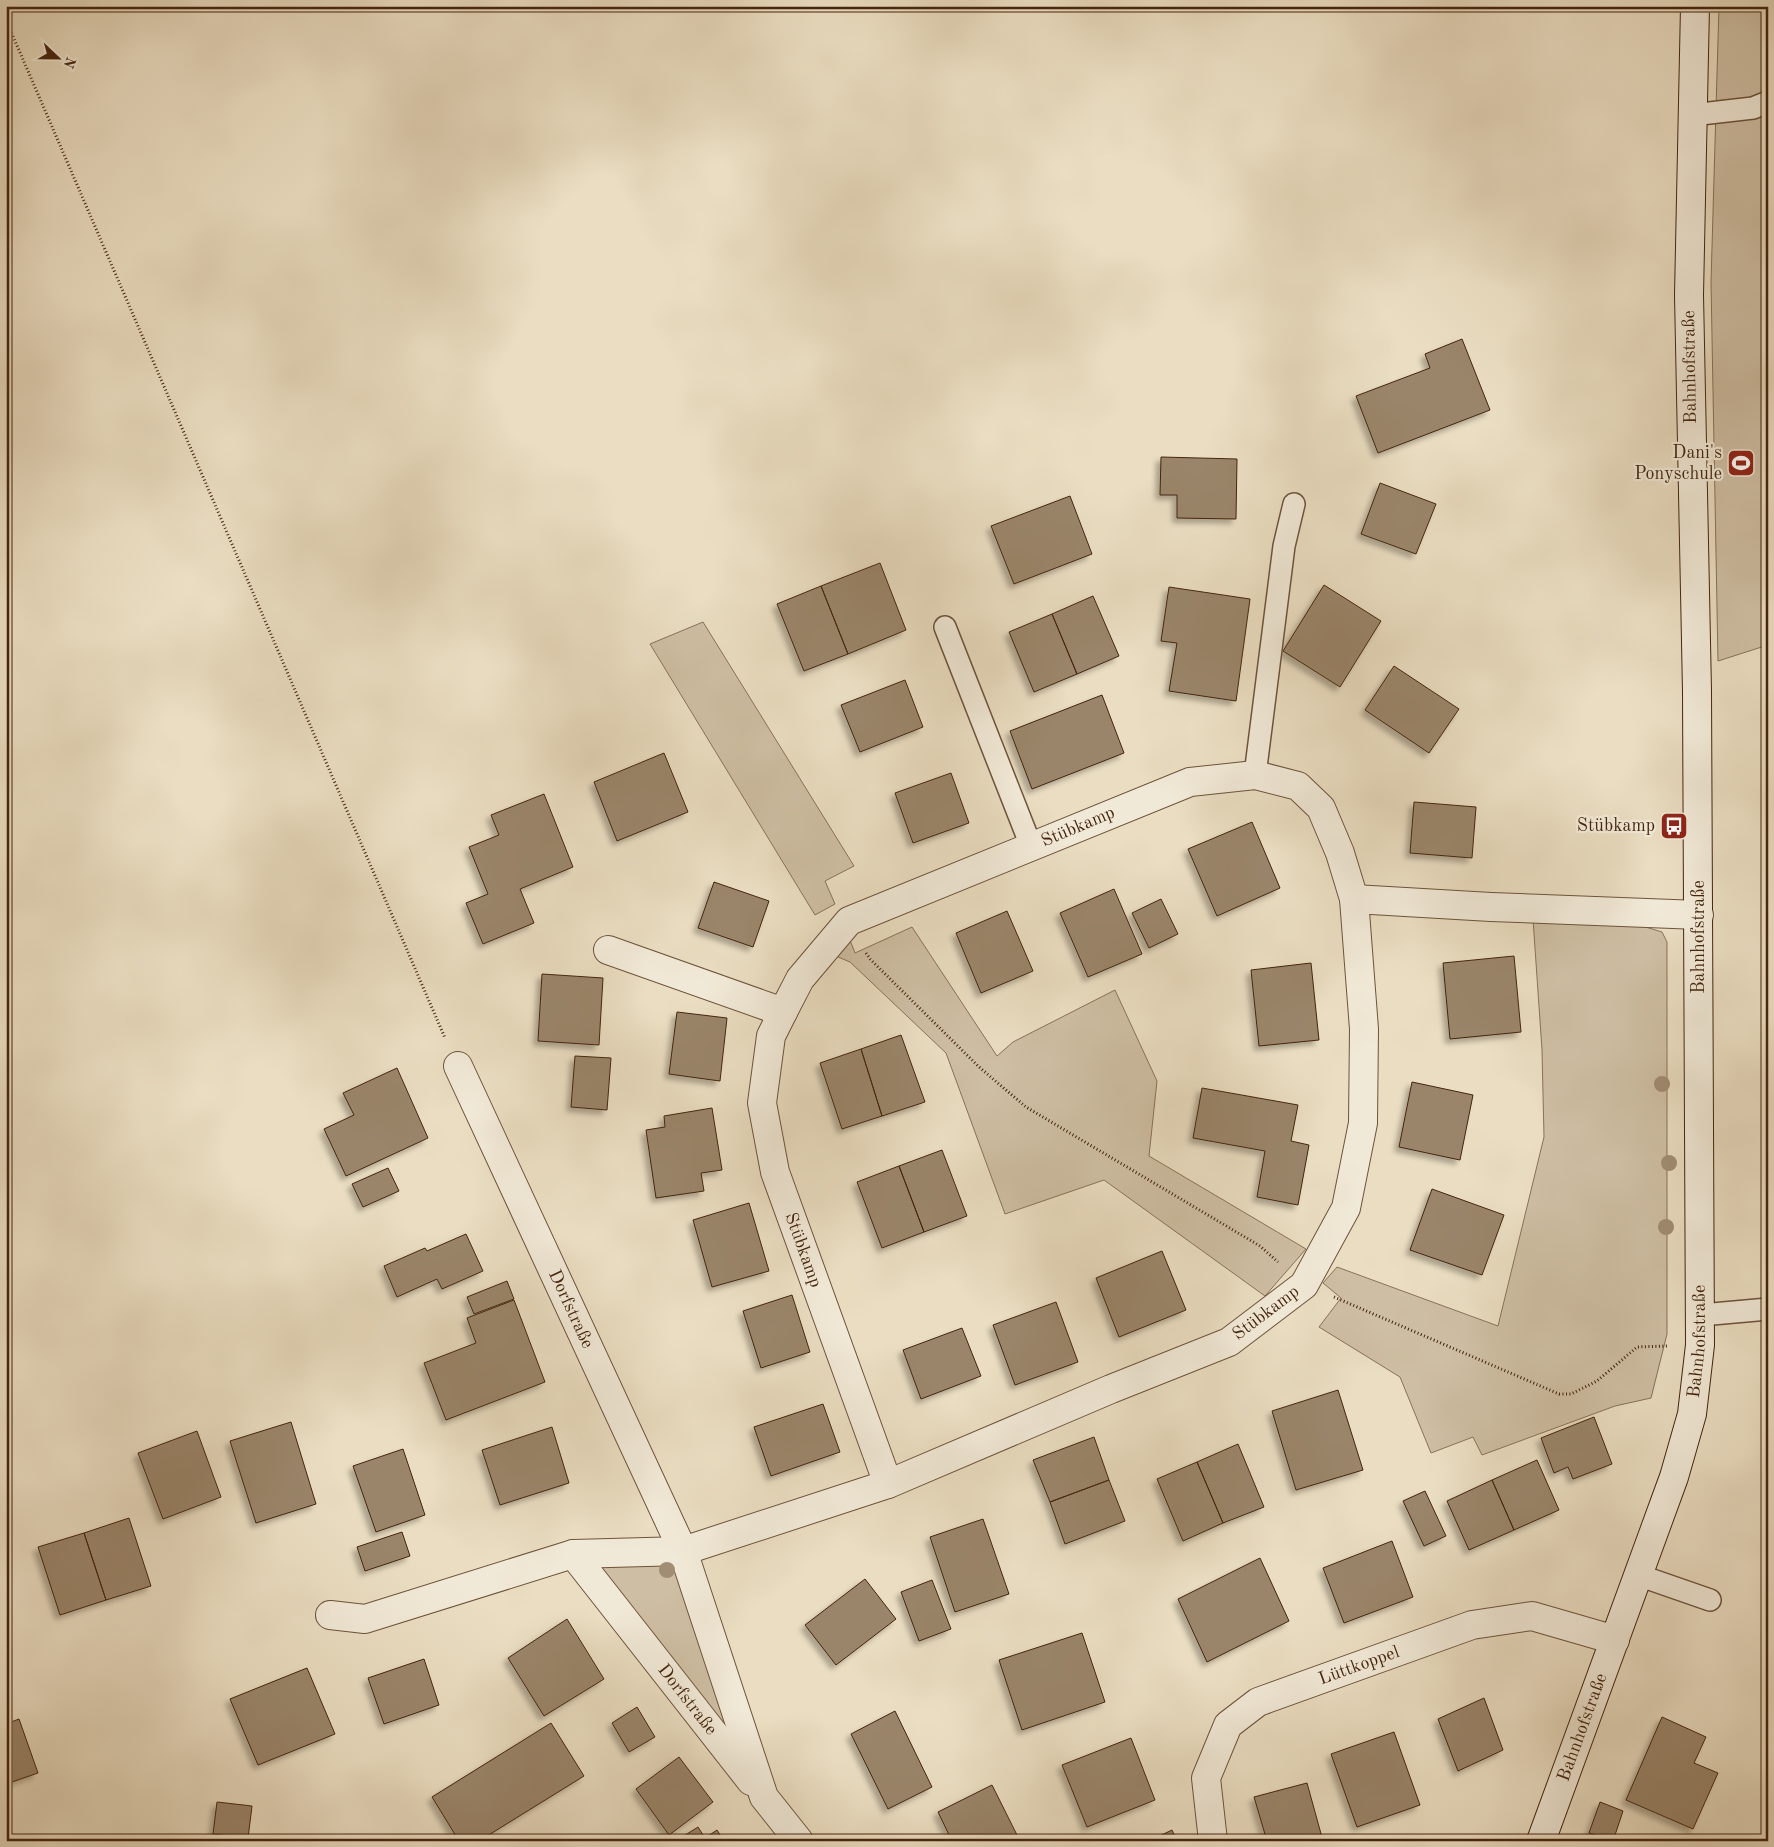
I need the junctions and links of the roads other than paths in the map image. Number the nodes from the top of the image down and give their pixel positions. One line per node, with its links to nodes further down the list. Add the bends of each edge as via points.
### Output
1 (1695, 6): 3 (street, Bahnhofstraße)
2 (1768, 102): 3 (lane, via 1753,108)
3 (1692, 115): 9 (street, Bahnhofstraße, via 1689,295)
4 (1294, 504): 6 (lane, via 1284,546)
5 (945, 627): 7 (lane)
6 (1255, 775): 7 (street, Stübkamp, via 1190,782); 8 (street, Stübkamp, via 1298,786 1322,808)
7 (1031, 846): 11 (street, Stübkamp, via 849,921 800,979)
8 (1354, 899): 9 (street); 15 (street, Stübkamp, via 1364,1029 1363,1123 1346,1208 1304,1284 1229,1342)
9 (1699, 915): 14 (street, Bahnhofstraße)
10 (608, 950): 11 (street)
11 (783, 1012): 15 (street, Stübkamp, via 771,1036 762,1103 775,1172)
12 (458, 1066): 16 (street, Dorfstraße)
13 (1768, 1309): 14 (lane)
14 (1701, 1315): 18 (street, Bahnhofstraße, via 1692,1414 1674,1477)
15 (888, 1484): 16 (street, Stübkamp)
16 (683, 1551): 17 (street); 22 (street, Dorfstraße)
17 (573, 1554): 20 (street, via 365,1619); 22 (street, Dorfstraße)
18 (1638, 1575): 19 (lane); 21 (street, Bahnhofstraße)
19 (1710, 1600)
20 (330, 1615)
21 (1615, 1640): 24 (street, Lüttkoppel, via 1532,1616 1472,1625 1258,1702 1228,1725 1206,1778); 25 (street, Bahnhofstraße)
22 (764, 1797): 23 (street, Dorfstraße)
23 (798, 1841)
24 (1213, 1841)
25 (1541, 1841)

